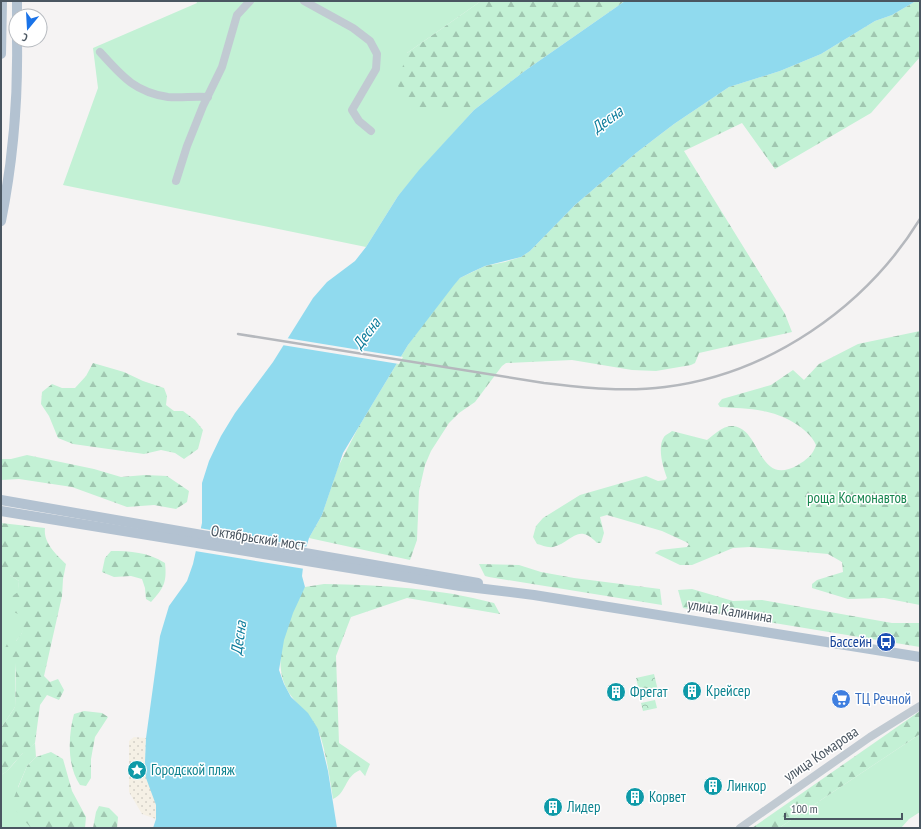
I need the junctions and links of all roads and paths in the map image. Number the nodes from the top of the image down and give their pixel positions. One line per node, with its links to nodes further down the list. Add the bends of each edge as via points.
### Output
1 (2, 1): 6 (main road)
2 (250, 1): 7 (street, via 238,15 222,67)
3 (304, 1): 8 (street, via 353,28 370,41 377,54 376,69 352,110 359,121)
4 (17, 48): 10 (main road, via 15,110 7,190)
5 (100, 52): 7 (street, via 128,82 146,91 168,97)
6 (1, 54)
7 (208, 96): 9 (street, via 187,146)
8 (371, 131)
9 (176, 181)
10 (1, 221)
11 (1, 500): 13 (main road)
12 (1, 511): 13 (main road)
13 (51, 514): 14 (main road, Октябрьский мост)
14 (461, 583): 15 (main road, улица Калинина)
15 (920, 657)
16 (920, 706): 17 (street, улица Комарова, via 870,737)
17 (740, 828)

